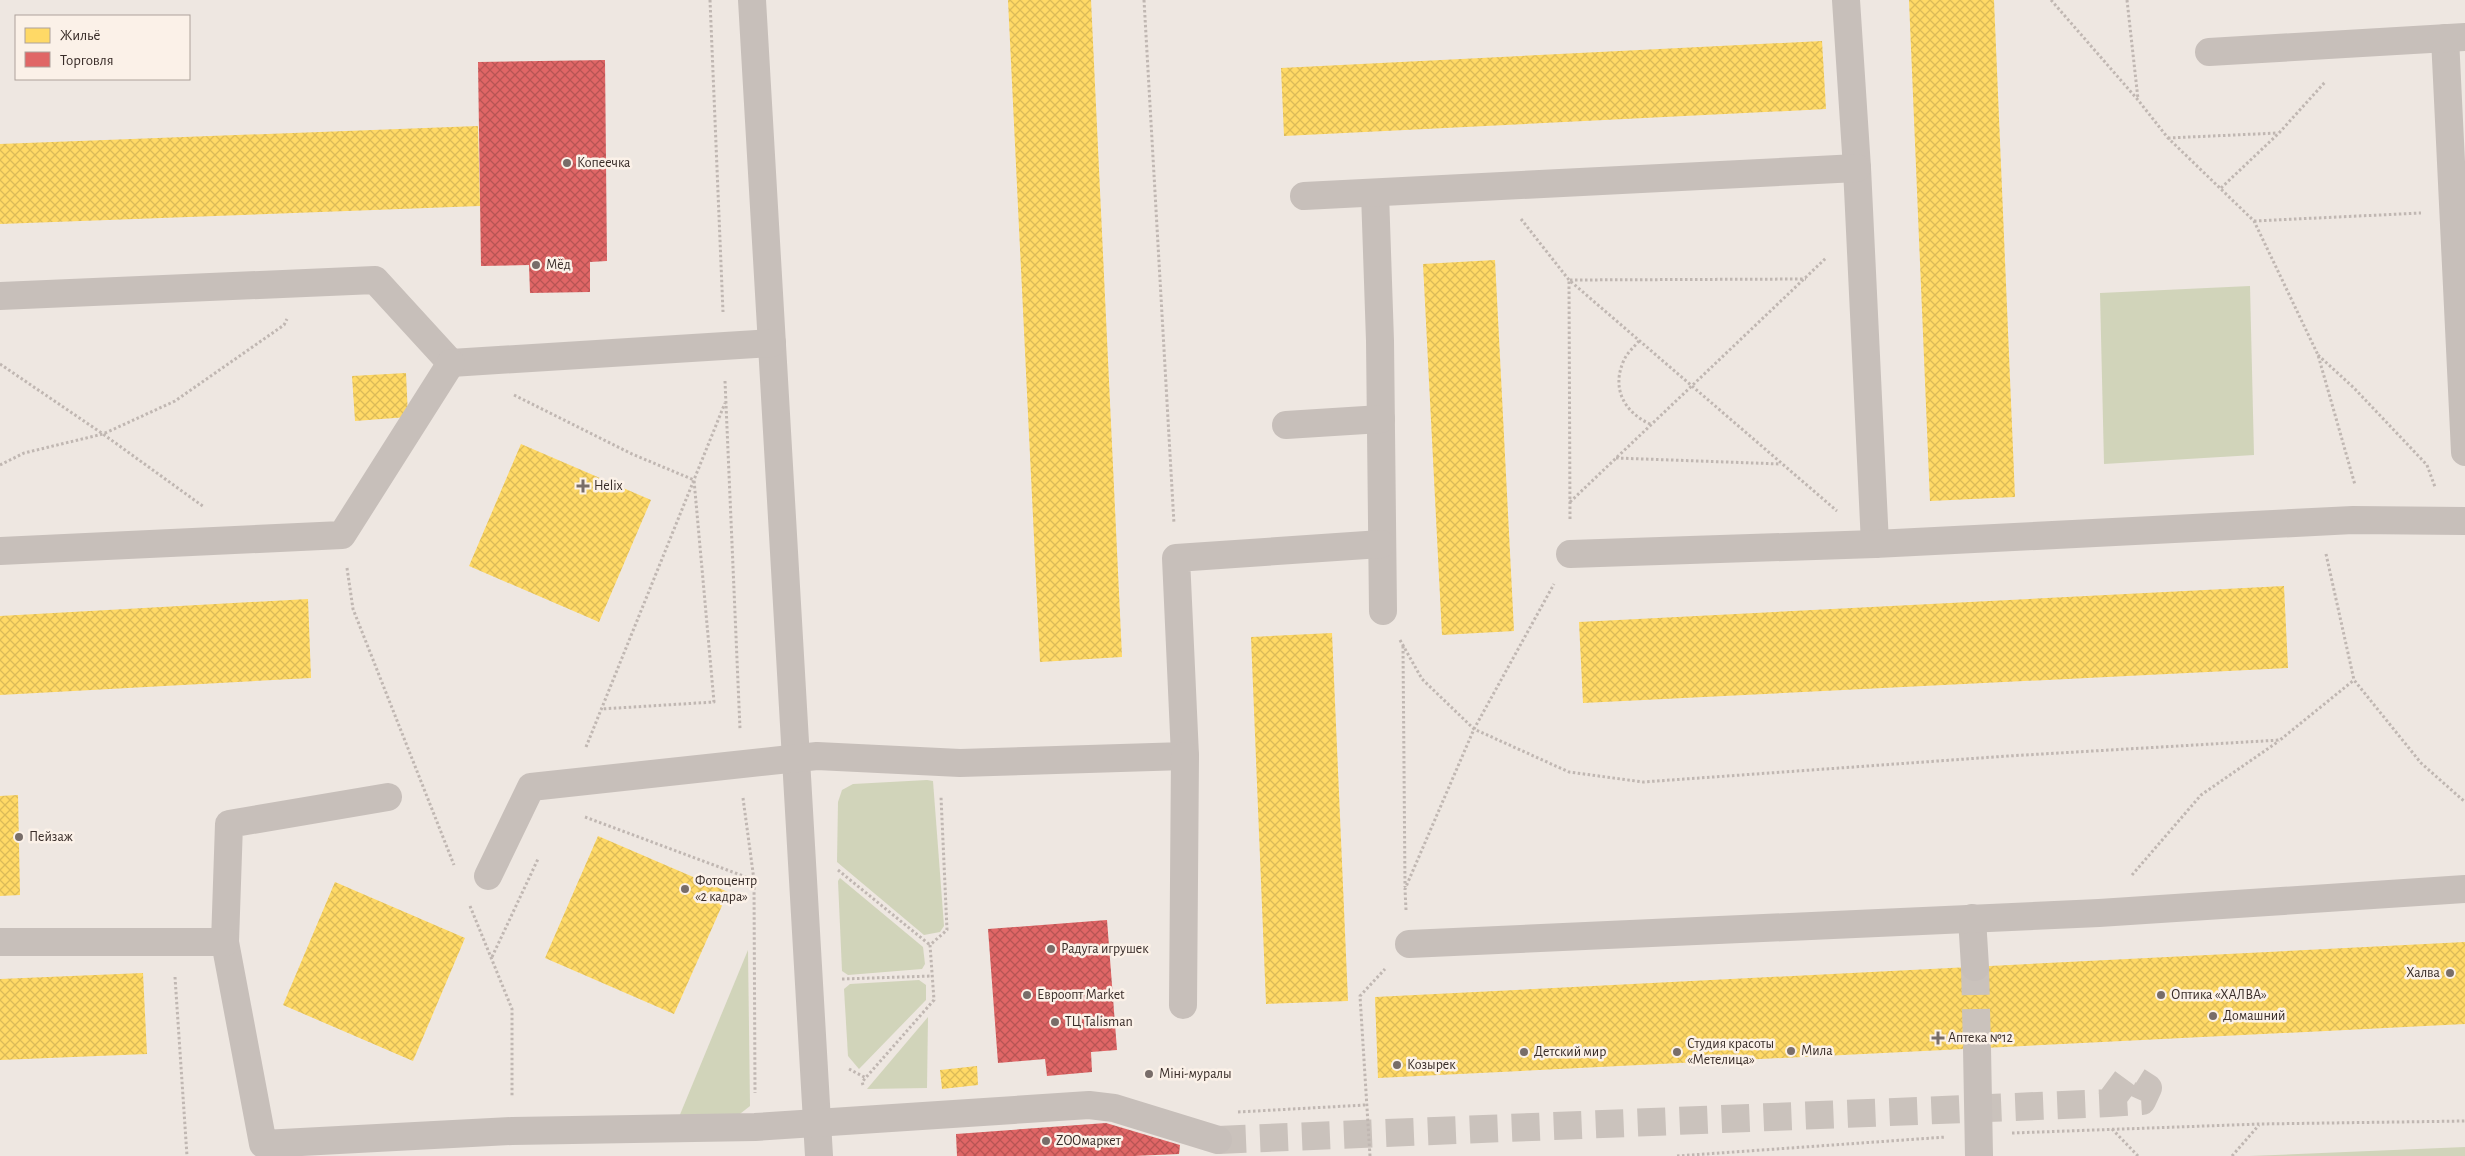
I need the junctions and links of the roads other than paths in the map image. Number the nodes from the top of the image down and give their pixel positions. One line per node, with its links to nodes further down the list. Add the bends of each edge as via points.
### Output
1 (752, 0): 9 (lane)
2 (1846, 0): 5 (lane)
3 (2455, 37): 4 (lane); 13 (lane, via 2453,211)
4 (2209, 52)
5 (1857, 168): 6 (lane); 16 (lane)
6 (1375, 193): 7 (lane); 11 (lane)
7 (1304, 196)
8 (0, 296): 10 (lane, via 375,280)
9 (772, 343): 10 (lane); 21 (lane)
10 (451, 363): 17 (lane, via 342,535)
11 (1381, 418): 12 (lane); 15 (lane)
12 (1286, 425)
13 (2465, 452)
14 (2456, 521): 16 (lane, via 2353,520)
15 (1381, 544): 19 (lane); 20 (lane, via 1176,558)
16 (1875, 544): 18 (lane)
17 (0, 551)
18 (1570, 554)
19 (1383, 611)
20 (1185, 756): 21 (lane, via 960,763 816,756); 30 (lane)
21 (796, 758): 23 (lane, via 531,787); 32 (lane)
22 (388, 797): 27 (lane, via 229,824)
23 (488, 876)
24 (2465, 889): 25 (lane, via 2100,913)
25 (1972, 918): 28 (lane); 29 (lane)
26 (0, 942): 27 (lane)
27 (225, 942): 32 (lane, via 263,1144 512,1131)
28 (1409, 944)
29 (1975, 967)
30 (1183, 1005)
31 (1977, 1048): 34 (lane)
32 (817, 1124): 33 (lane, via 876,1119 925,1120 1089,1105 1114,1108); 35 (lane)
33 (1218, 1140)
34 (1979, 1145)
35 (818, 1156)

